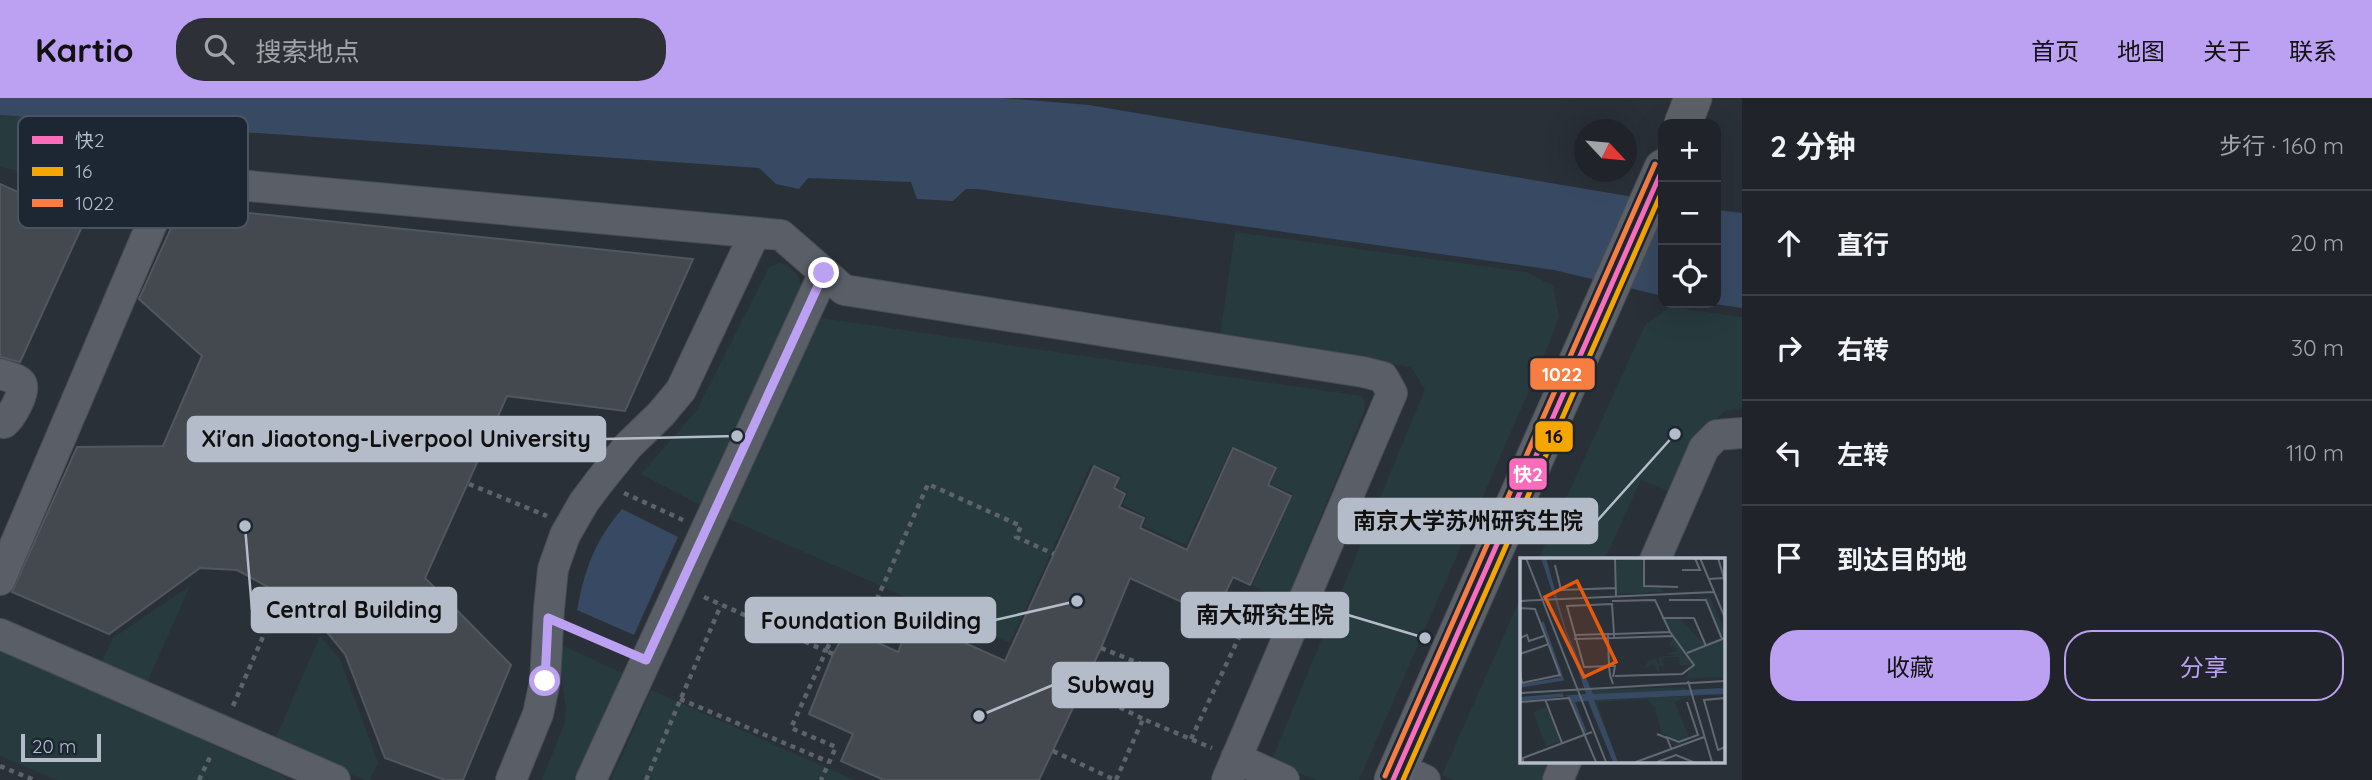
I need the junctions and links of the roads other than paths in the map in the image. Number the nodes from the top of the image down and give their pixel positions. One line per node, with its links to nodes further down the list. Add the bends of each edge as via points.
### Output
1 (1693, 98): 2 (main road)
2 (1685, 119)
3 (1658, 179): 16 (main road)
4 (248, 186): 6 (lane)
5 (149, 228): 12 (lane)
6 (755, 233): 7 (lane, via 781,235); 18 (lane, via 681,390 628,446 570,526 554,569 538,714)
7 (824, 273): 15 (lane, via 844,290 1383,377 1392,393); 19 (lane)
8 (0, 374): 9 (lane, via 20,382 22,390 10,417)
9 (0, 421)
10 (1742, 433): 11 (lane, via 1717,435 1704,448)
11 (1655, 558)
12 (0, 580)
13 (0, 634): 17 (lane)
14 (1566, 762): 21 (lane)
15 (1231, 769): 20 (lane)
16 (1405, 776)
17 (335, 780)
18 (511, 780)
19 (591, 780)
20 (1284, 780)
21 (1558, 780)

